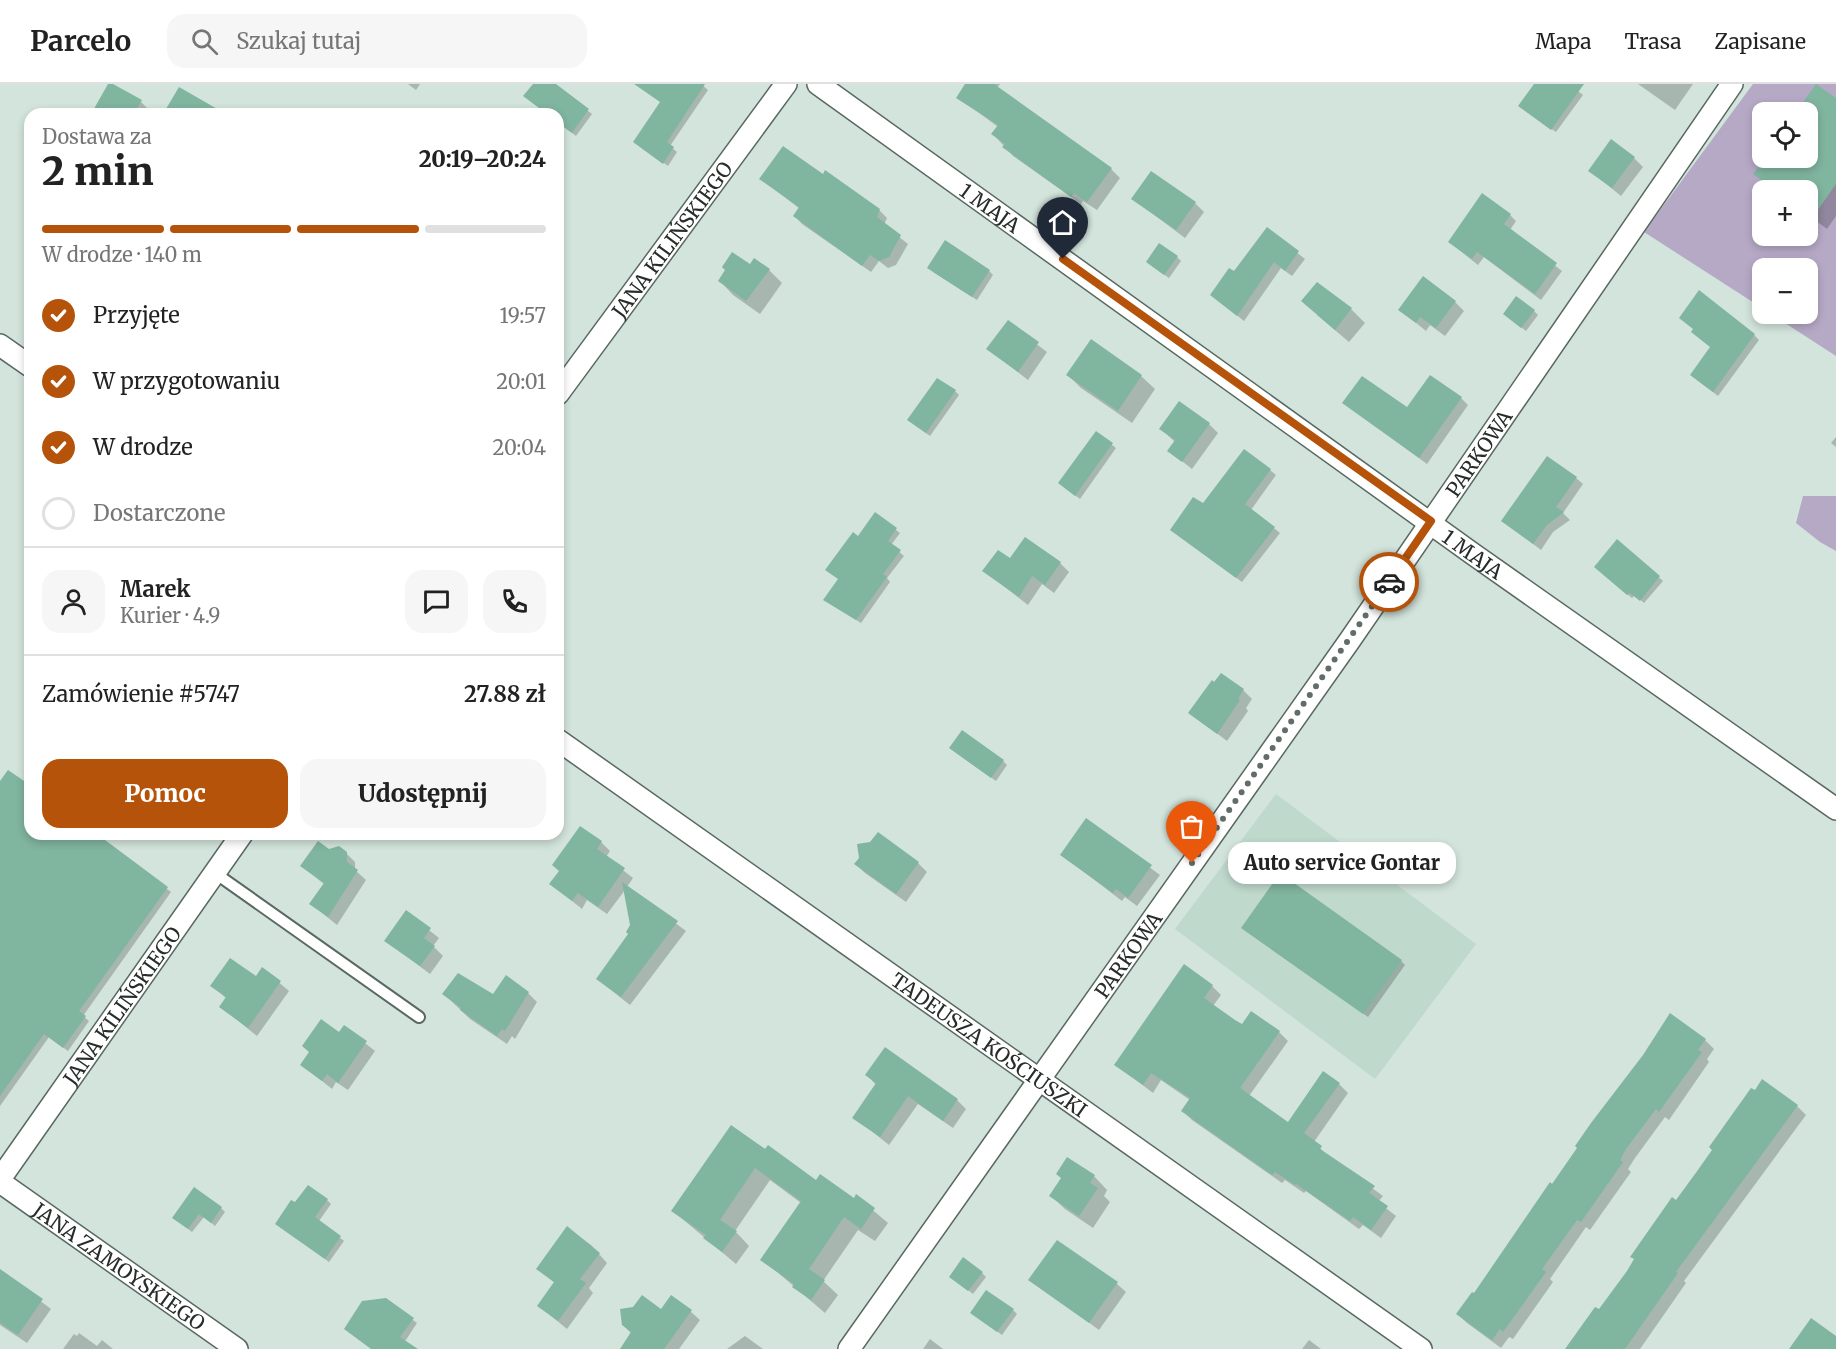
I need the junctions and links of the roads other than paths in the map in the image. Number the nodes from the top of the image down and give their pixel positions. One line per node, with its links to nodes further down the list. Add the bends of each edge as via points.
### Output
1 (786, 84): 6 (street, JANA KILIŃSKIEGO)
2 (818, 84): 7 (street, 1 MAJA)
3 (1732, 84): 7 (street, PARKOWA)
4 (0, 345): 5 (street)
5 (24, 362)
6 (564, 386)
7 (1431, 521): 9 (street, 1 MAJA); 13 (street, PARKOWA)
8 (564, 744): 13 (street, TADEUSZA KOŚCIUSZKI)
9 (1836, 809)
10 (238, 840): 11 (street, JANA KILIŃSKIEGO)
11 (214, 873): 12 (lane); 14 (street, JANA KILIŃSKIEGO)
12 (419, 1017)
13 (1039, 1080): 16 (street, PARKOWA); 17 (street, TADEUSZA KOŚCIUSZKI)
14 (0, 1181): 15 (street, JANA ZAMOYSKIEGO)
15 (237, 1349)
16 (849, 1349)
17 (1421, 1349)

